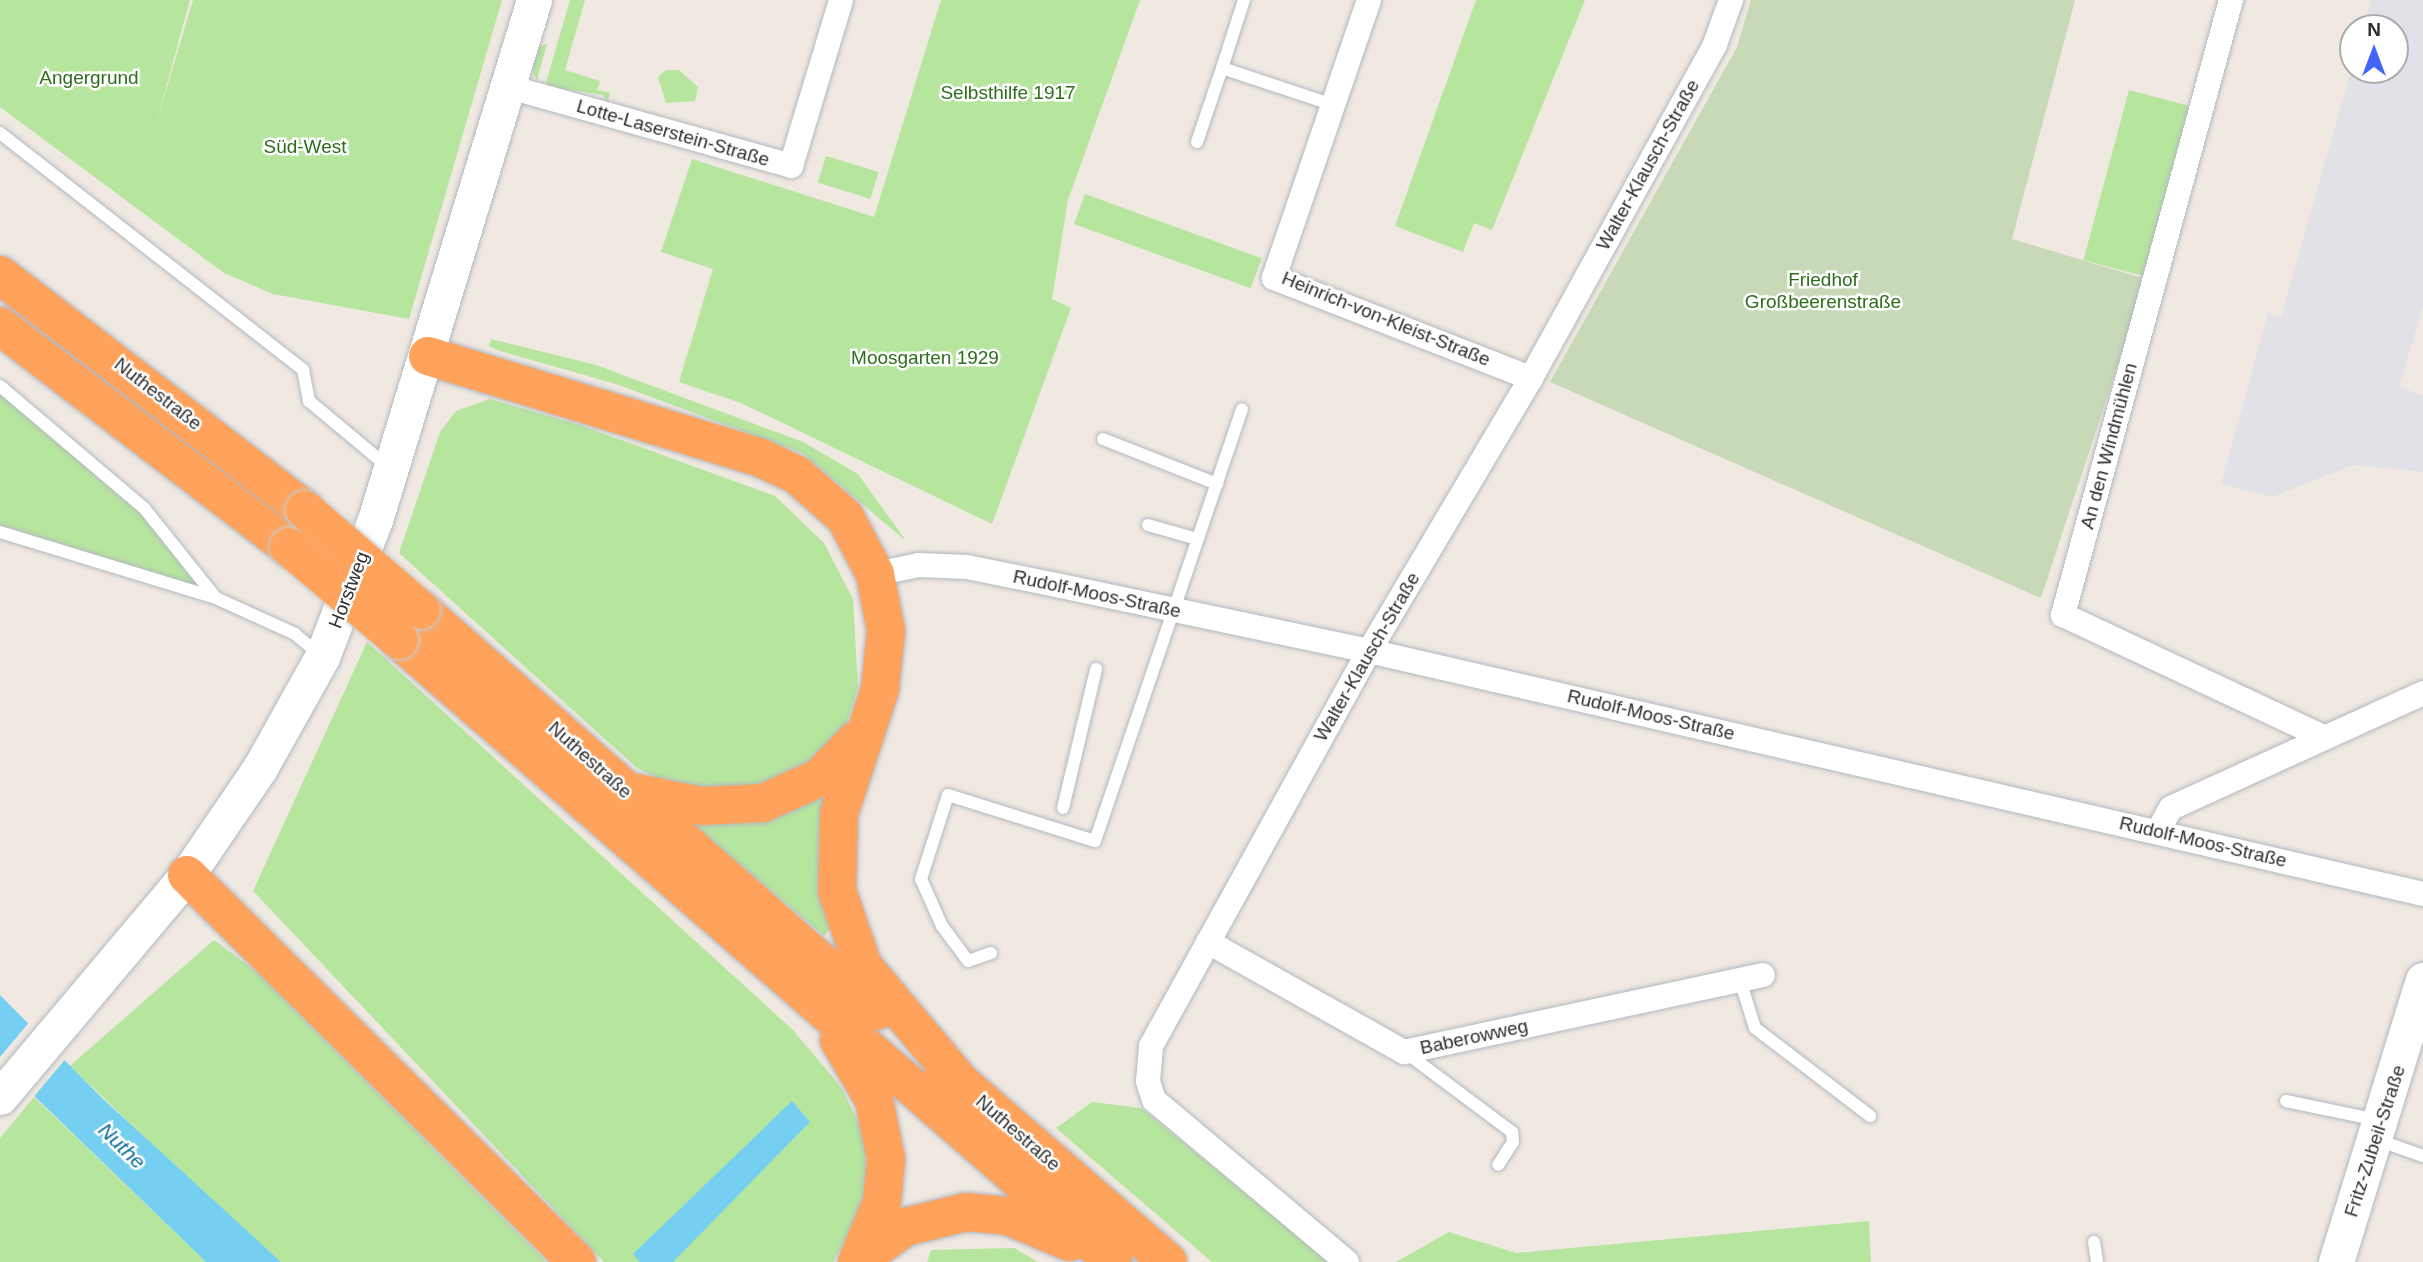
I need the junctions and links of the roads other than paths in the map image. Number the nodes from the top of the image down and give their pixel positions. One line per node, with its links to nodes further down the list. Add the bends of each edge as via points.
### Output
1 (534, 0): 8 (street, Horstweg)
2 (841, 0): 8 (street, Lotte-Laserstein-Straße, via 791,166)
3 (1244, 0): 7 (lane)
4 (1369, 0): 9 (street, Heinrich-von-Kleist-Straße)
5 (1731, 0): 15 (street, Walter-Klausch-Straße, via 1715,44)
6 (2231, 0): 32 (street, An den Windmühlen, via 2063,615)
7 (1222, 68): 9 (lane); 11 (lane)
8 (509, 87): 14 (street, Horstweg)
9 (1333, 105): 15 (street, Heinrich-von-Kleist-Straße, via 1274,278)
10 (0, 133): 19 (lane, via 303,370 309,401)
11 (1197, 142)
12 (0, 275): 33 (highway, Nuthestraße, bridge, via 305,510)
13 (0, 326): 42 (highway, Nuthestraße, bridge, via 289,547)
14 (428, 355): 19 (street, Horstweg); 24 (highway, via 780,466 830,501)
15 (1531, 378): 27 (street, Walter-Klausch-Straße)
16 (0, 386): 25 (lane, via 144,508)
17 (1242, 409): 20 (lane)
18 (1103, 439): 20 (lane)
19 (391, 470): 28 (street, Horstweg)
20 (1217, 484): 23 (lane)
21 (1148, 525): 23 (lane)
22 (0, 532): 25 (lane)
23 (1197, 539): 26 (lane)
24 (875, 574): 26 (street, Rudolf-Moos-Straße, via 919,565 967,567); 31 (highway, via 886,641)
25 (216, 598): 28 (lane, via 295,634)
26 (1171, 610): 27 (street, Rudolf-Moos-Straße); 39 (lane, via 1095,841 948,795 921,879 942,926 968,961)
27 (1369, 650): 35 (street, Rudolf-Moos-Straße); 38 (street, Walter-Klausch-Straße)
28 (322, 657): 36 (street, Horstweg, via 260,768)
29 (1096, 669): 34 (lane)
30 (2423, 694): 32 (street)
31 (871, 716): 33 (highway, via 849,750 819,778 763,803 702,806); 45 (highway, via 837,826 842,917 863,966)
32 (2323, 737): 35 (street, via 2171,808)
33 (625, 791): 45 (highway, Nuthestraße)
34 (1063, 808)
35 (2158, 831): 37 (street, Rudolf-Moos-Straße)
36 (187, 875): 46 (street, Horstweg); 53 (highway)
37 (2423, 894)
38 (1208, 942): 43 (street, Baberowweg); 57 (street, Walter-Klausch-Straße, via 1151,1046 1148,1082 1154,1100)
39 (991, 953)
40 (1752, 978): 43 (street, Baberowweg); 48 (lane, via 1755,1028)
41 (2423, 980): 44 (street, Fritz-Zubeil-Straße)
42 (820, 1008): 54 (highway, via 865,1082 884,1139 882,1202); 55 (highway, Nuthestraße)
43 (1404, 1052): 51 (lane, via 1512,1132 1513,1142)
44 (2413, 1055): 49 (street, Fritz-Zubeil-Straße)
45 (962, 1084): 56 (highway, Nuthestraße)
46 (0, 1097)
47 (2286, 1101): 49 (lane)
48 (1870, 1116)
49 (2377, 1130): 50 (lane); 59 (street, Fritz-Zubeil-Straße)
50 (2423, 1157)
51 (1497, 1165)
52 (2094, 1242): 58 (lane)
53 (577, 1262)
54 (856, 1262): 55 (highway, via 905,1227 966,1212 1028,1222)
55 (1112, 1262)
56 (1168, 1262)
57 (1347, 1262)
58 (2097, 1262)
59 (2336, 1262)

